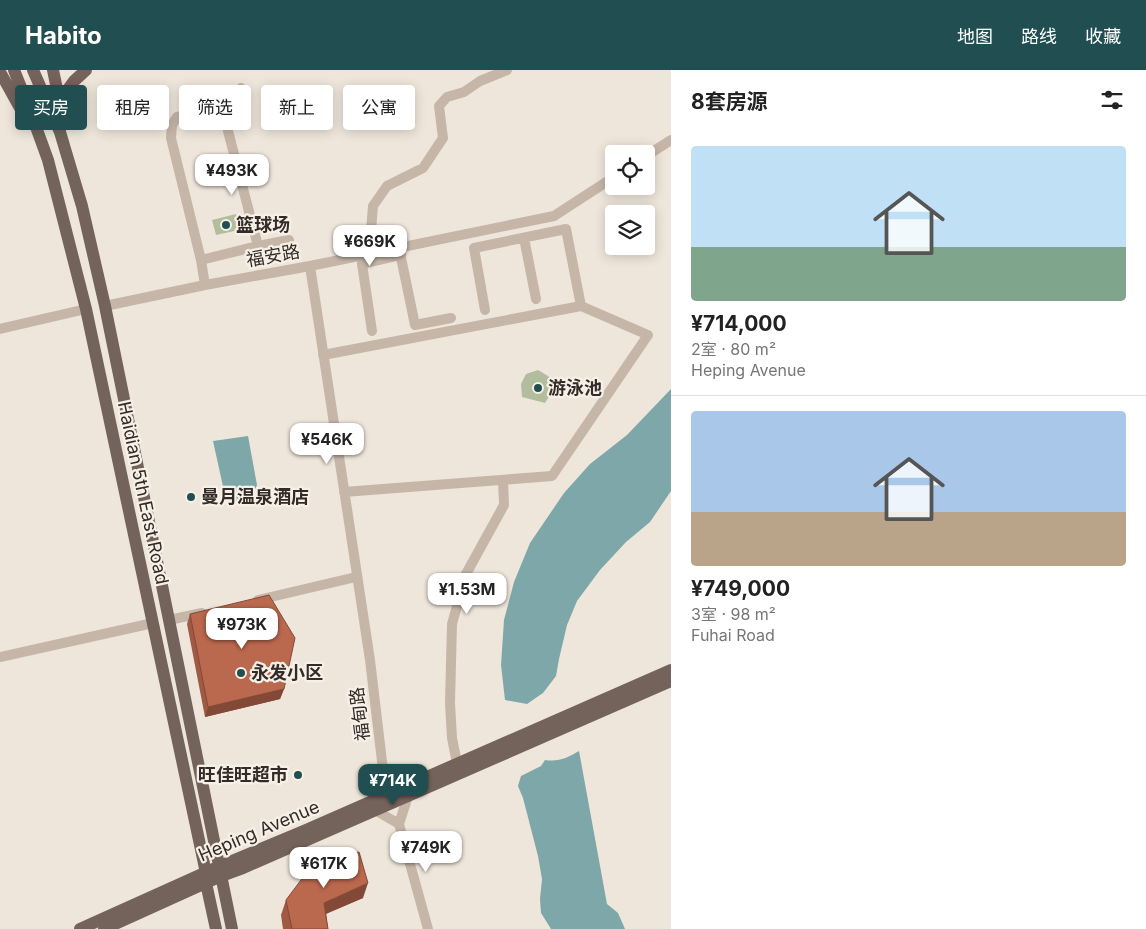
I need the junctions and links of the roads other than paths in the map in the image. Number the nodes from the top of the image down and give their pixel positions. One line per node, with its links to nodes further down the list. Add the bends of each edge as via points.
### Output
1 (14, 70): 14 (main road, Haidian 5th East Road)
2 (33, 70): 11 (main road, Haidian 5th East Road)
3 (53, 70): 7 (main road)
4 (86, 70): 8 (main road)
5 (507, 70): 20 (street, via 447,98 439,106 443,138 423,168 387,186 373,206 372,231)
6 (0, 72): 14 (main road)
7 (56, 85)
8 (71, 85)
9 (179, 117): 21 (street, via 172,125 171,138)
10 (228, 130): 18 (street)
11 (60, 132): 25 (main road, Haidian 5th East Road, via 82,206)
12 (671, 140): 13 (street)
13 (655, 150)
14 (48, 160): 27 (main road, Haidian 5th East Road)
15 (605, 184): 19 (street, 福安路, via 554,216)
16 (524, 238): 24 (street); 26 (street, via 566,229); 28 (street, via 474,248)
17 (288, 240): 18 (street)
18 (258, 246): 21 (street)
19 (400, 251): 20 (street, 福安路); 29 (street, via 415,325); 31 (street, via 362,264)
20 (354, 257): 22 (street, 福安路)
21 (201, 260): 23 (street)
22 (310, 266): 23 (street, 福安路); 32 (street, 福甸路)
23 (205, 285): 25 (street, 福安路)
24 (536, 299)
25 (105, 306): 38 (main road, Haidian 5th East Road)
26 (581, 306): 32 (street); 33 (street, via 648,335 552,476)
27 (86, 309): 30 (street); 39 (main road, Haidian 5th East Road)
28 (485, 310)
29 (451, 318)
30 (0, 329)
31 (372, 330)
32 (323, 355): 34 (street, 福甸路)
33 (503, 480): 34 (street); 43 (street, via 504,505 466,574 452,624 450,703)
34 (344, 492): 35 (street, 福甸路)
35 (356, 577): 36 (street); 44 (street, 福甸路, via 370,660)
36 (248, 603)
37 (212, 611): 38 (street)
38 (169, 620): 48 (main road, Haidian 5th East Road)
39 (153, 623): 40 (street); 49 (main road, Haidian 5th East Road)
40 (0, 657)
41 (671, 670): 43 (main road, Heping Avenue)
42 (668, 685): 45 (main road, Heping Avenue)
43 (457, 763): 44 (main road, Heping Avenue)
44 (386, 795): 48 (main road, Heping Avenue)
45 (408, 796): 46 (main road, Heping Avenue); 47 (street)
46 (375, 810): 47 (street); 48 (main road, Heping Avenue)
47 (399, 824): 54 (street)
48 (221, 871): 49 (main road, Heping Avenue); 53 (main road, Haidian 5th East Road)
49 (206, 878): 50 (main road, Heping Avenue); 51 (main road, Heping Avenue); 52 (main road, Haidian 5th East Road)
50 (80, 929)
51 (104, 929)
52 (216, 929)
53 (232, 929)
54 (428, 929)

